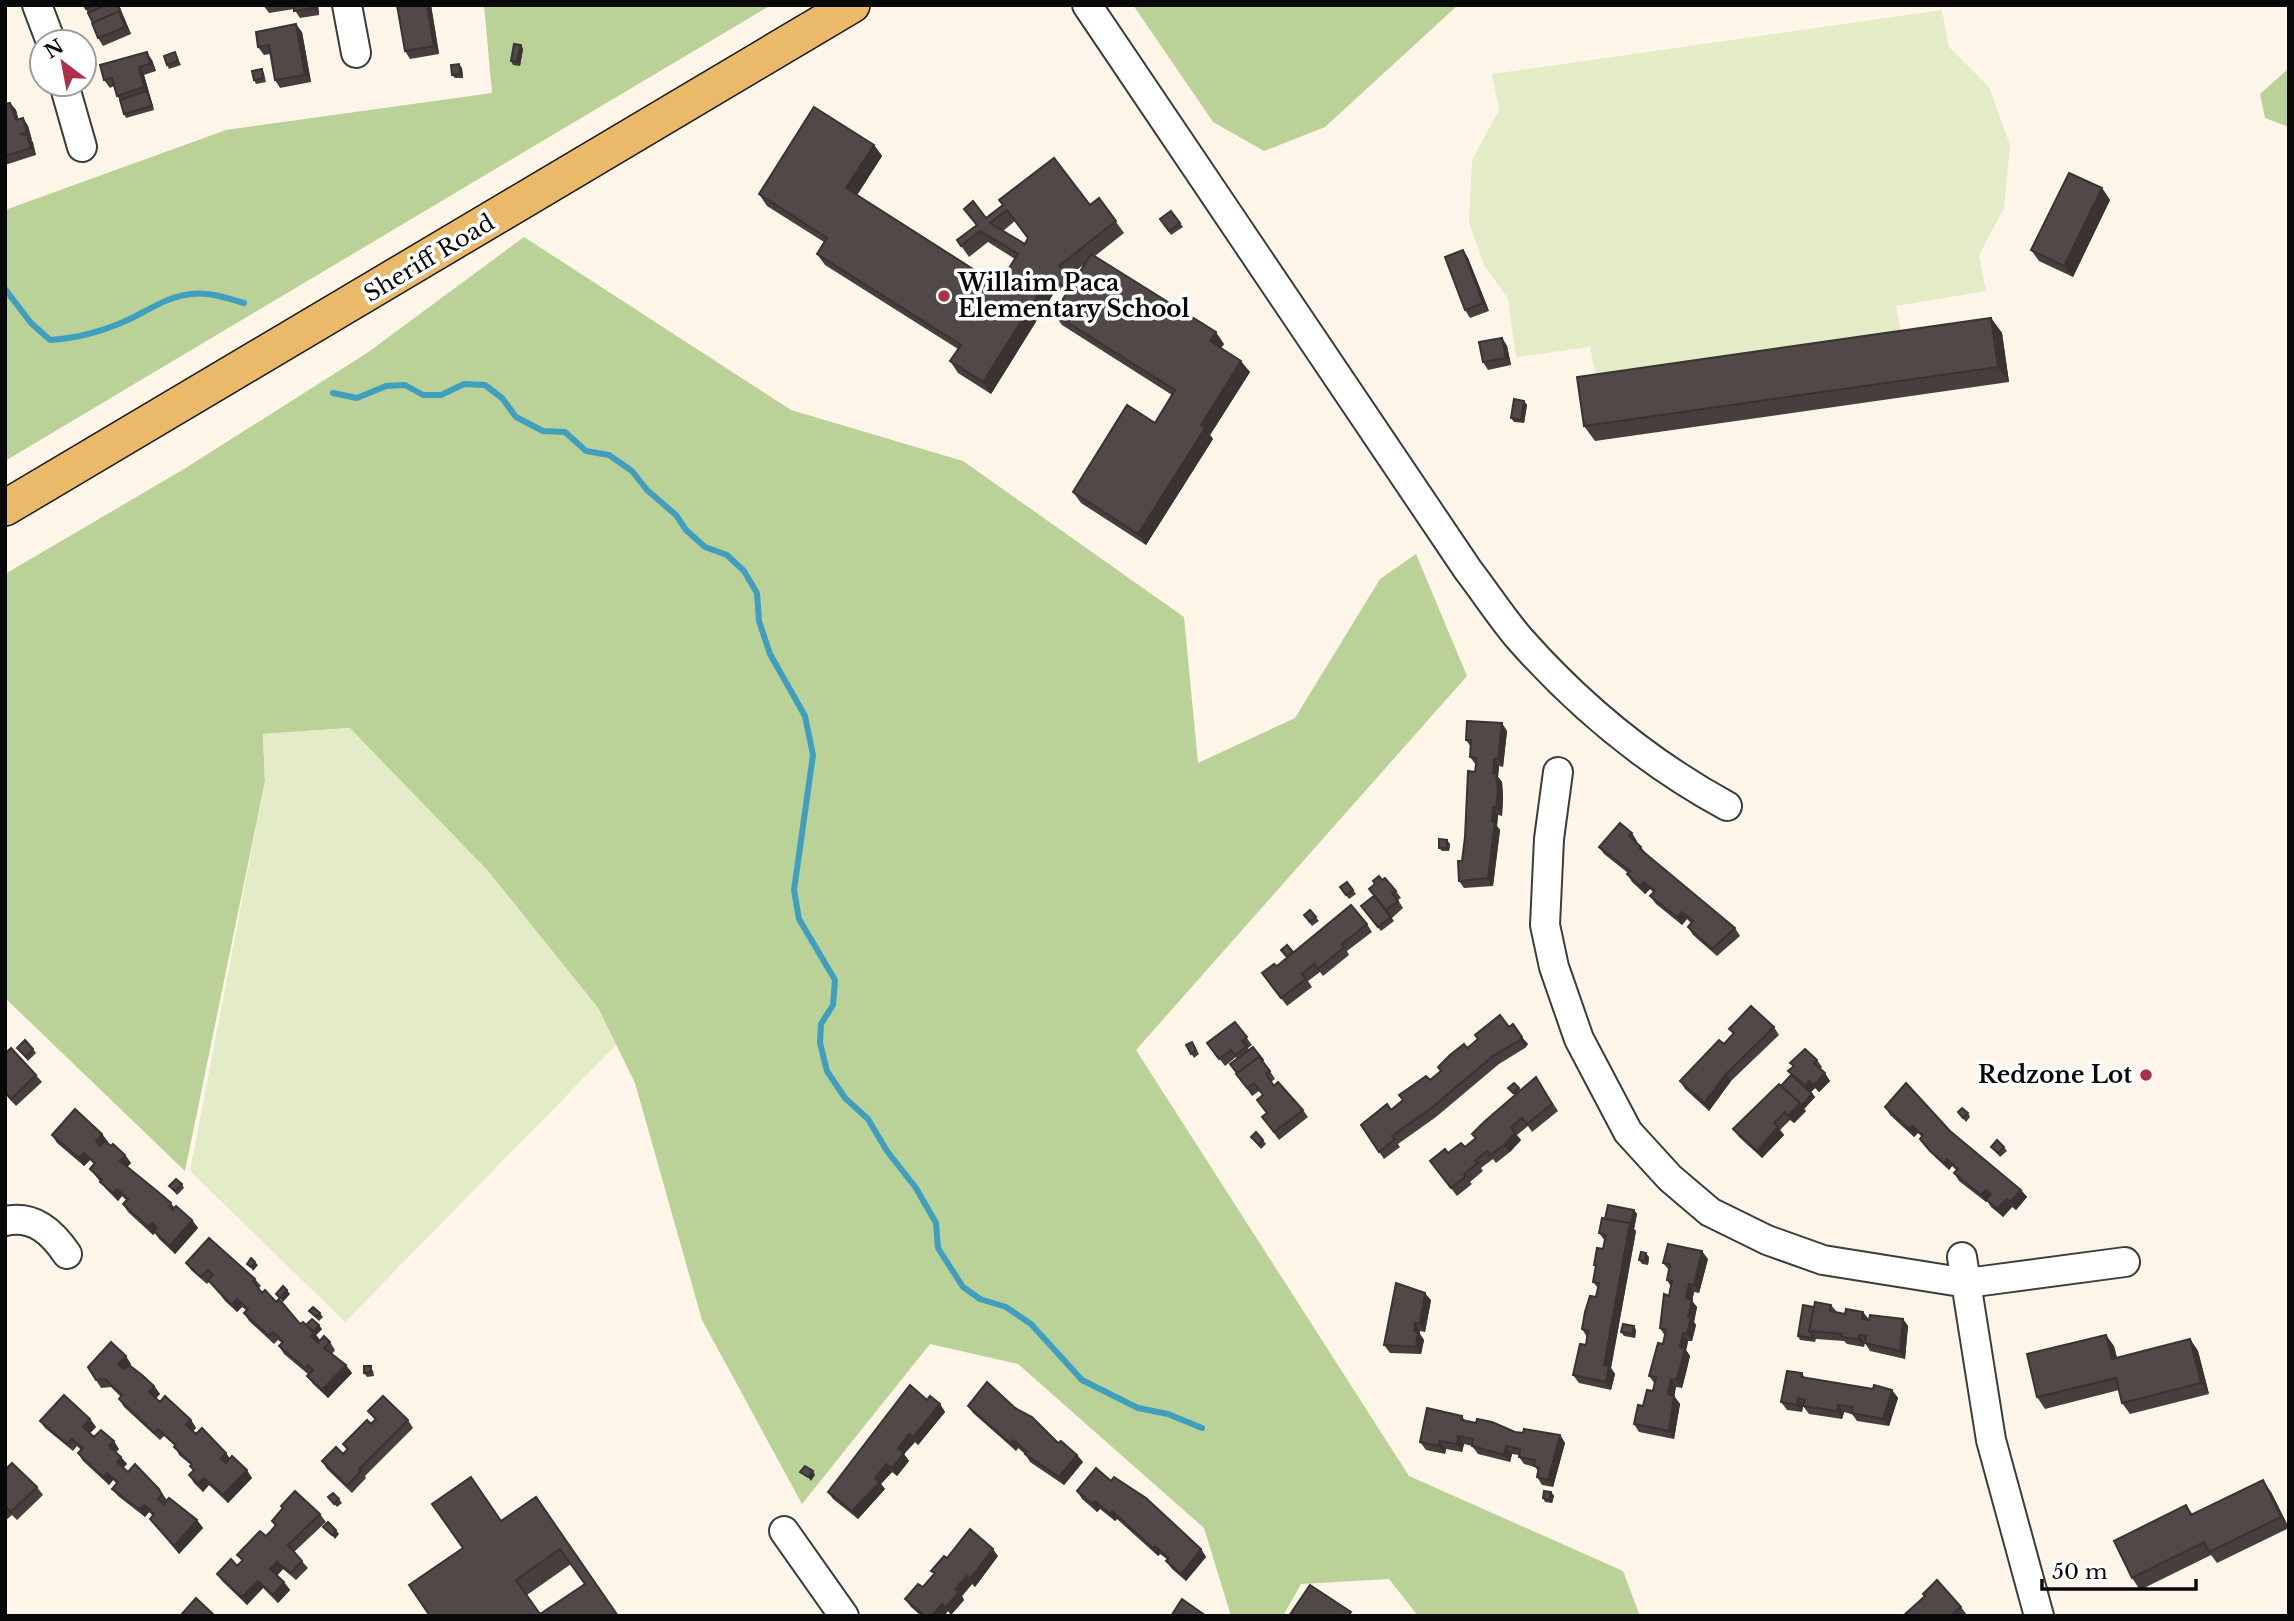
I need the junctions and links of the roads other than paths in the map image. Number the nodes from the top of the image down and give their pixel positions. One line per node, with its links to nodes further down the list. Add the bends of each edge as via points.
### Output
1 (37, 5): 5 (street)
2 (347, 5): 6 (street)
3 (852, 5): 9 (main road, Sheriff Road)
4 (1087, 5): 11 (street, via 1468,570 1518,637 1633,747)
5 (46, 28)
6 (356, 53)
7 (68, 98): 8 (street)
8 (82, 147)
9 (5, 508)
10 (1558, 772): 15 (street, via 1545,925 1578,1039 1628,1132 1670,1178 1710,1212 1767,1240 1823,1260)
11 (1727, 807)
12 (5, 1221): 13 (street, via 17,1219 40,1226 52,1233)
13 (67, 1254)
14 (2125, 1262): 15 (street)
15 (1965, 1270): 18 (street, via 1991,1440)
16 (784, 1531): 17 (street)
17 (844, 1616)
18 (2039, 1616)

